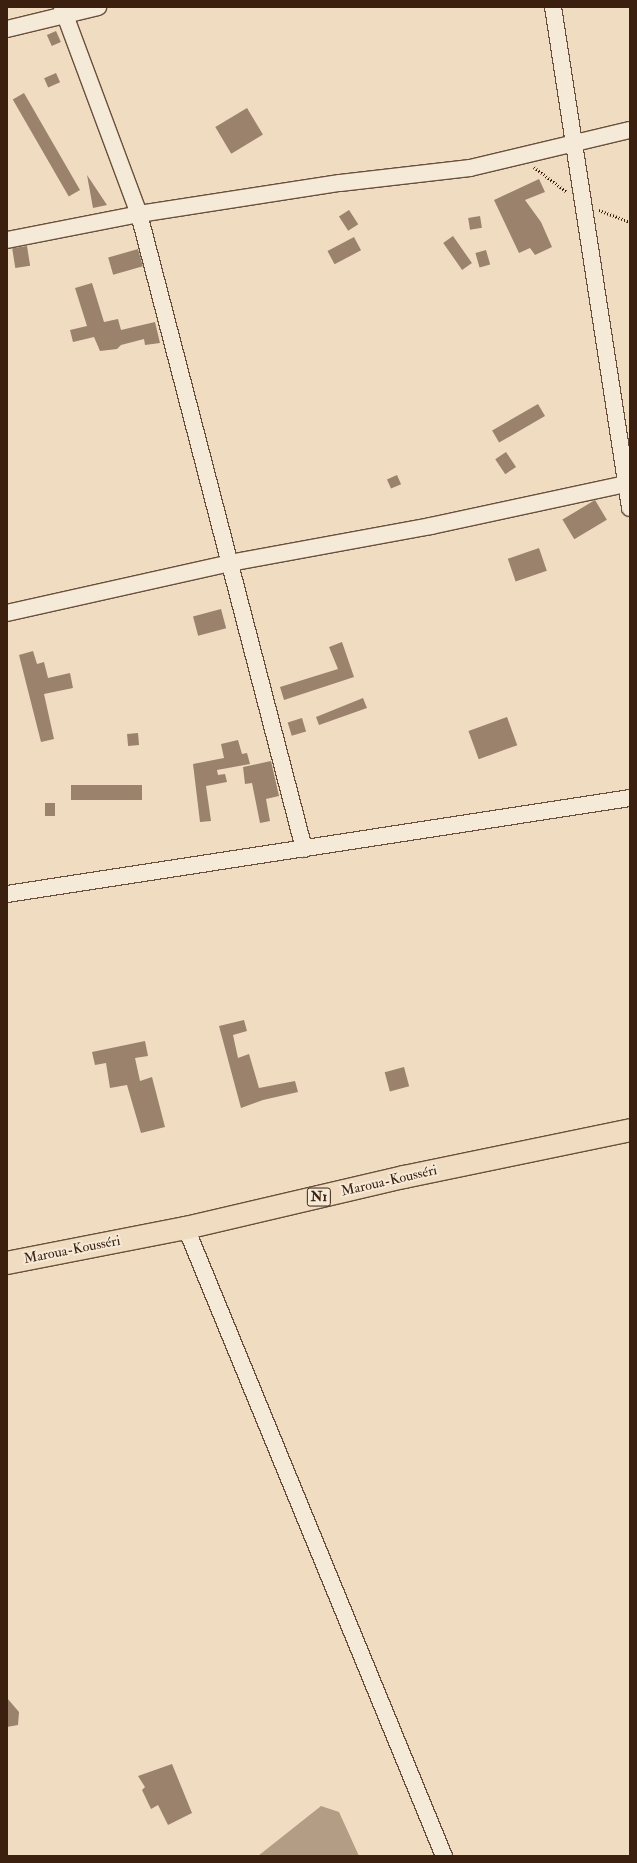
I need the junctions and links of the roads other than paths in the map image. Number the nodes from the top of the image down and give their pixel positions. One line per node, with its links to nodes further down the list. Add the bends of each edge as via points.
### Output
1 (98, 7): 3 (street)
2 (554, 7): 6 (street)
3 (64, 11): 4 (street); 7 (street)
4 (7, 29)
5 (630, 130): 6 (street)
6 (575, 144): 7 (street, via 470,168 340,183); 9 (street)
7 (139, 214): 8 (street); 11 (street)
8 (7, 240)
9 (628, 483): 10 (street); 11 (street, via 431,526)
10 (630, 508)
11 (230, 563): 12 (street); 14 (street)
12 (7, 613)
13 (630, 798): 14 (street)
14 (304, 849): 15 (street)
15 (7, 894)
16 (630, 1130): 17 (highway, Maroua-Kousséri / N1, via 404,1177)
17 (186, 1228): 18 (highway, Maroua-Kousséri / N1); 19 (street)
18 (7, 1263)
19 (444, 1856)

